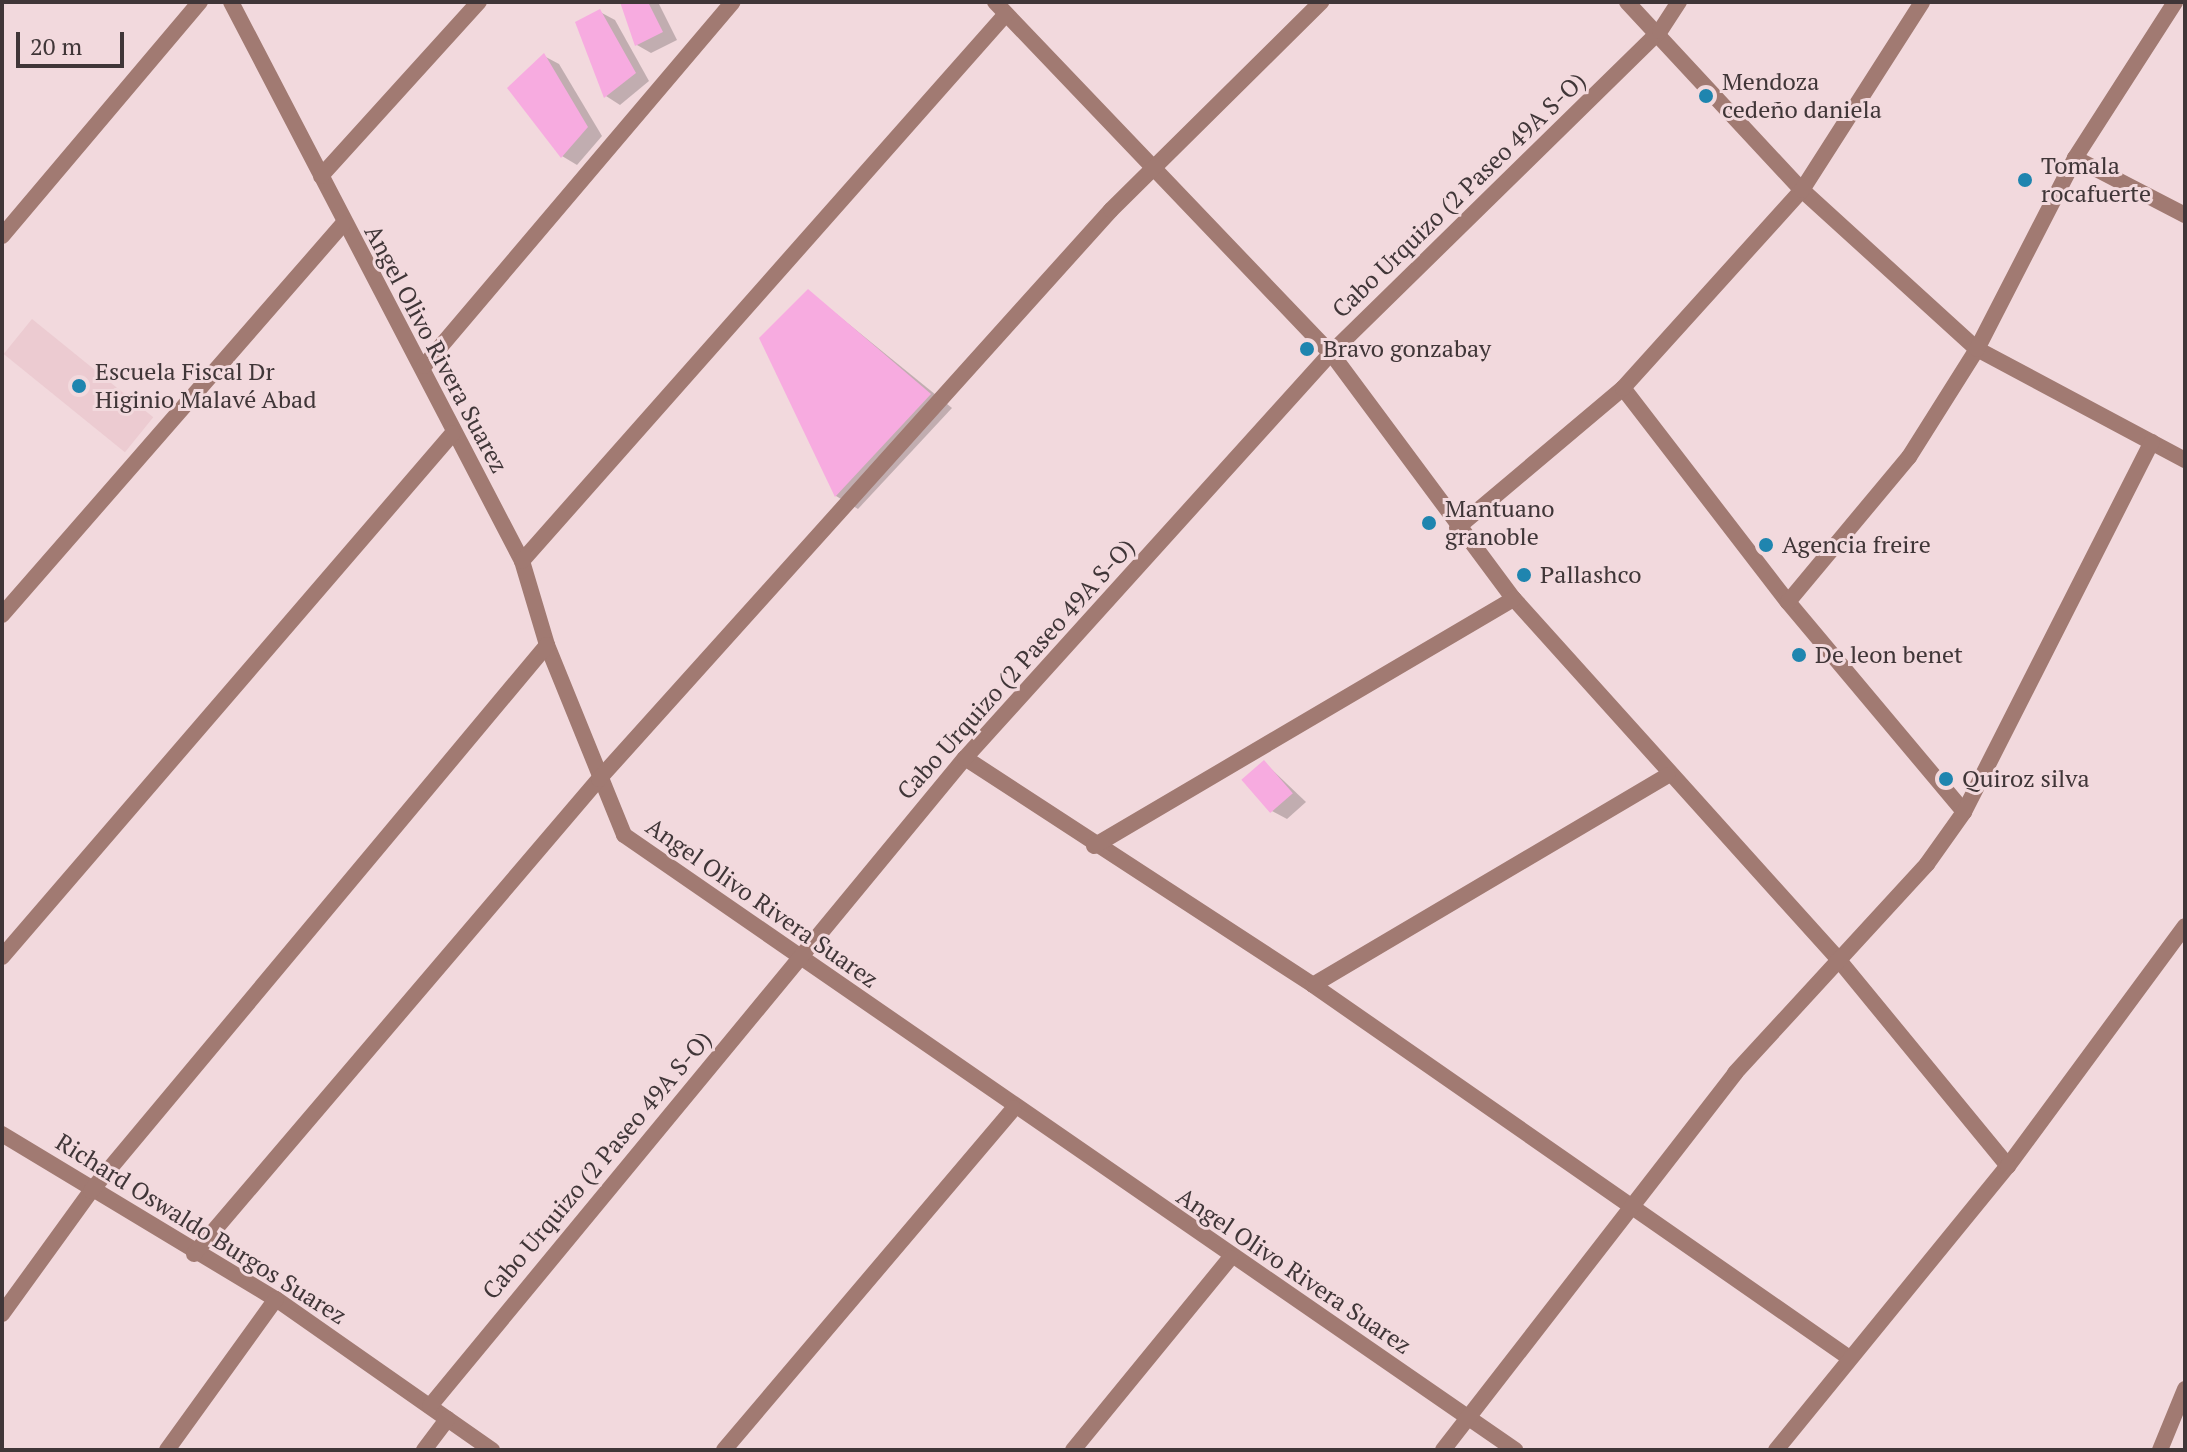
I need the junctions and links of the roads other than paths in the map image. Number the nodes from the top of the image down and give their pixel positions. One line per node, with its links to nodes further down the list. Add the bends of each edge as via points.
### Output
1 (200, 2): 18 (street)
2 (231, 2): 14 (street, Angel Olivo Rivera Suarez)
3 (479, 2): 14 (street)
4 (733, 2): 21 (street)
5 (1627, 2): 11 (street)
6 (1679, 2): 11 (street, Cabo Urquizo (2 Paseo 49A S-O))
7 (1922, 2): 15 (street)
8 (2175, 2): 12 (street)
9 (1312, 5): 13 (street)
10 (1001, 8): 13 (street); 27 (street)
11 (1660, 31): 15 (street); 20 (street, Cabo Urquizo (2 Paseo 49A S-O))
12 (2075, 158): 16 (street); 19 (street)
13 (1157, 163): 20 (street); 34 (street)
14 (321, 176): 17 (street, Angel Olivo Rivera Suarez)
15 (1802, 190): 19 (street); 22 (street)
16 (2185, 215)
17 (343, 224): 21 (street, Angel Olivo Rivera Suarez); 30 (street)
18 (2, 236)
19 (1977, 349): 24 (street); 29 (street, via 1909,457)
20 (1331, 353): 26 (street); 32 (street, Cabo Urquizo (2 Paseo 49A S-O))
21 (424, 366): 23 (street, Angel Olivo Rivera Suarez)
22 (1623, 388): 26 (street); 29 (street)
23 (453, 433): 27 (street, Angel Olivo Rivera Suarez); 38 (street)
24 (2152, 442): 25 (street); 35 (street)
25 (2185, 460)
26 (1457, 528): 28 (street)
27 (522, 561): 31 (street, Angel Olivo Rivera Suarez)
28 (1514, 599): 33 (street); 36 (street)
29 (1788, 602): 35 (street)
30 (2, 615)
31 (547, 645): 34 (street, Angel Olivo Rivera Suarez); 45 (street)
32 (965, 758): 36 (street); 39 (street, Cabo Urquizo (2 Paseo 49A S-O))
33 (1668, 775): 40 (street); 41 (street)
34 (599, 779): 39 (street, Angel Olivo Rivera Suarez, via 624,835); 47 (street)
35 (1964, 812): 40 (street, via 1927,864)
36 (1094, 846): 41 (street)
37 (2185, 926): 44 (street)
38 (2, 957)
39 (798, 959): 42 (street, Angel Olivo Rivera Suarez); 53 (street, Cabo Urquizo (2 Paseo 49A S-O))
40 (1838, 959): 44 (street); 46 (street, via 1735,1073)
41 (1313, 985): 46 (street)
42 (1014, 1108): 48 (street, Angel Olivo Rivera Suarez); 59 (street)
43 (2, 1134): 45 (street, Richard Oswaldo Burgos Suarez)
44 (2008, 1166): 51 (street)
45 (91, 1191): 47 (street, Richard Oswaldo Burgos Suarez); 50 (street)
46 (1633, 1209): 51 (street); 55 (street)
47 (194, 1254): 49 (street, Richard Oswaldo Burgos Suarez)
48 (1230, 1258): 55 (street, Angel Olivo Rivera Suarez); 60 (street)
49 (276, 1299): 53 (street, Richard Oswaldo Burgos Suarez); 56 (street)
50 (2, 1314)
51 (1848, 1357): 63 (street)
52 (2185, 1389): 64 (street)
53 (430, 1406): 54 (street, Richard Oswaldo Burgos Suarez)
54 (447, 1419): 57 (street); 58 (street, Richard Oswaldo Burgos Suarez)
55 (1469, 1419): 61 (street); 62 (street, Angel Olivo Rivera Suarez)
56 (167, 1450)
57 (424, 1450)
58 (492, 1450)
59 (724, 1450)
60 (1073, 1450)
61 (1443, 1450)
62 (1515, 1450)
63 (1776, 1450)
64 (2160, 1450)

